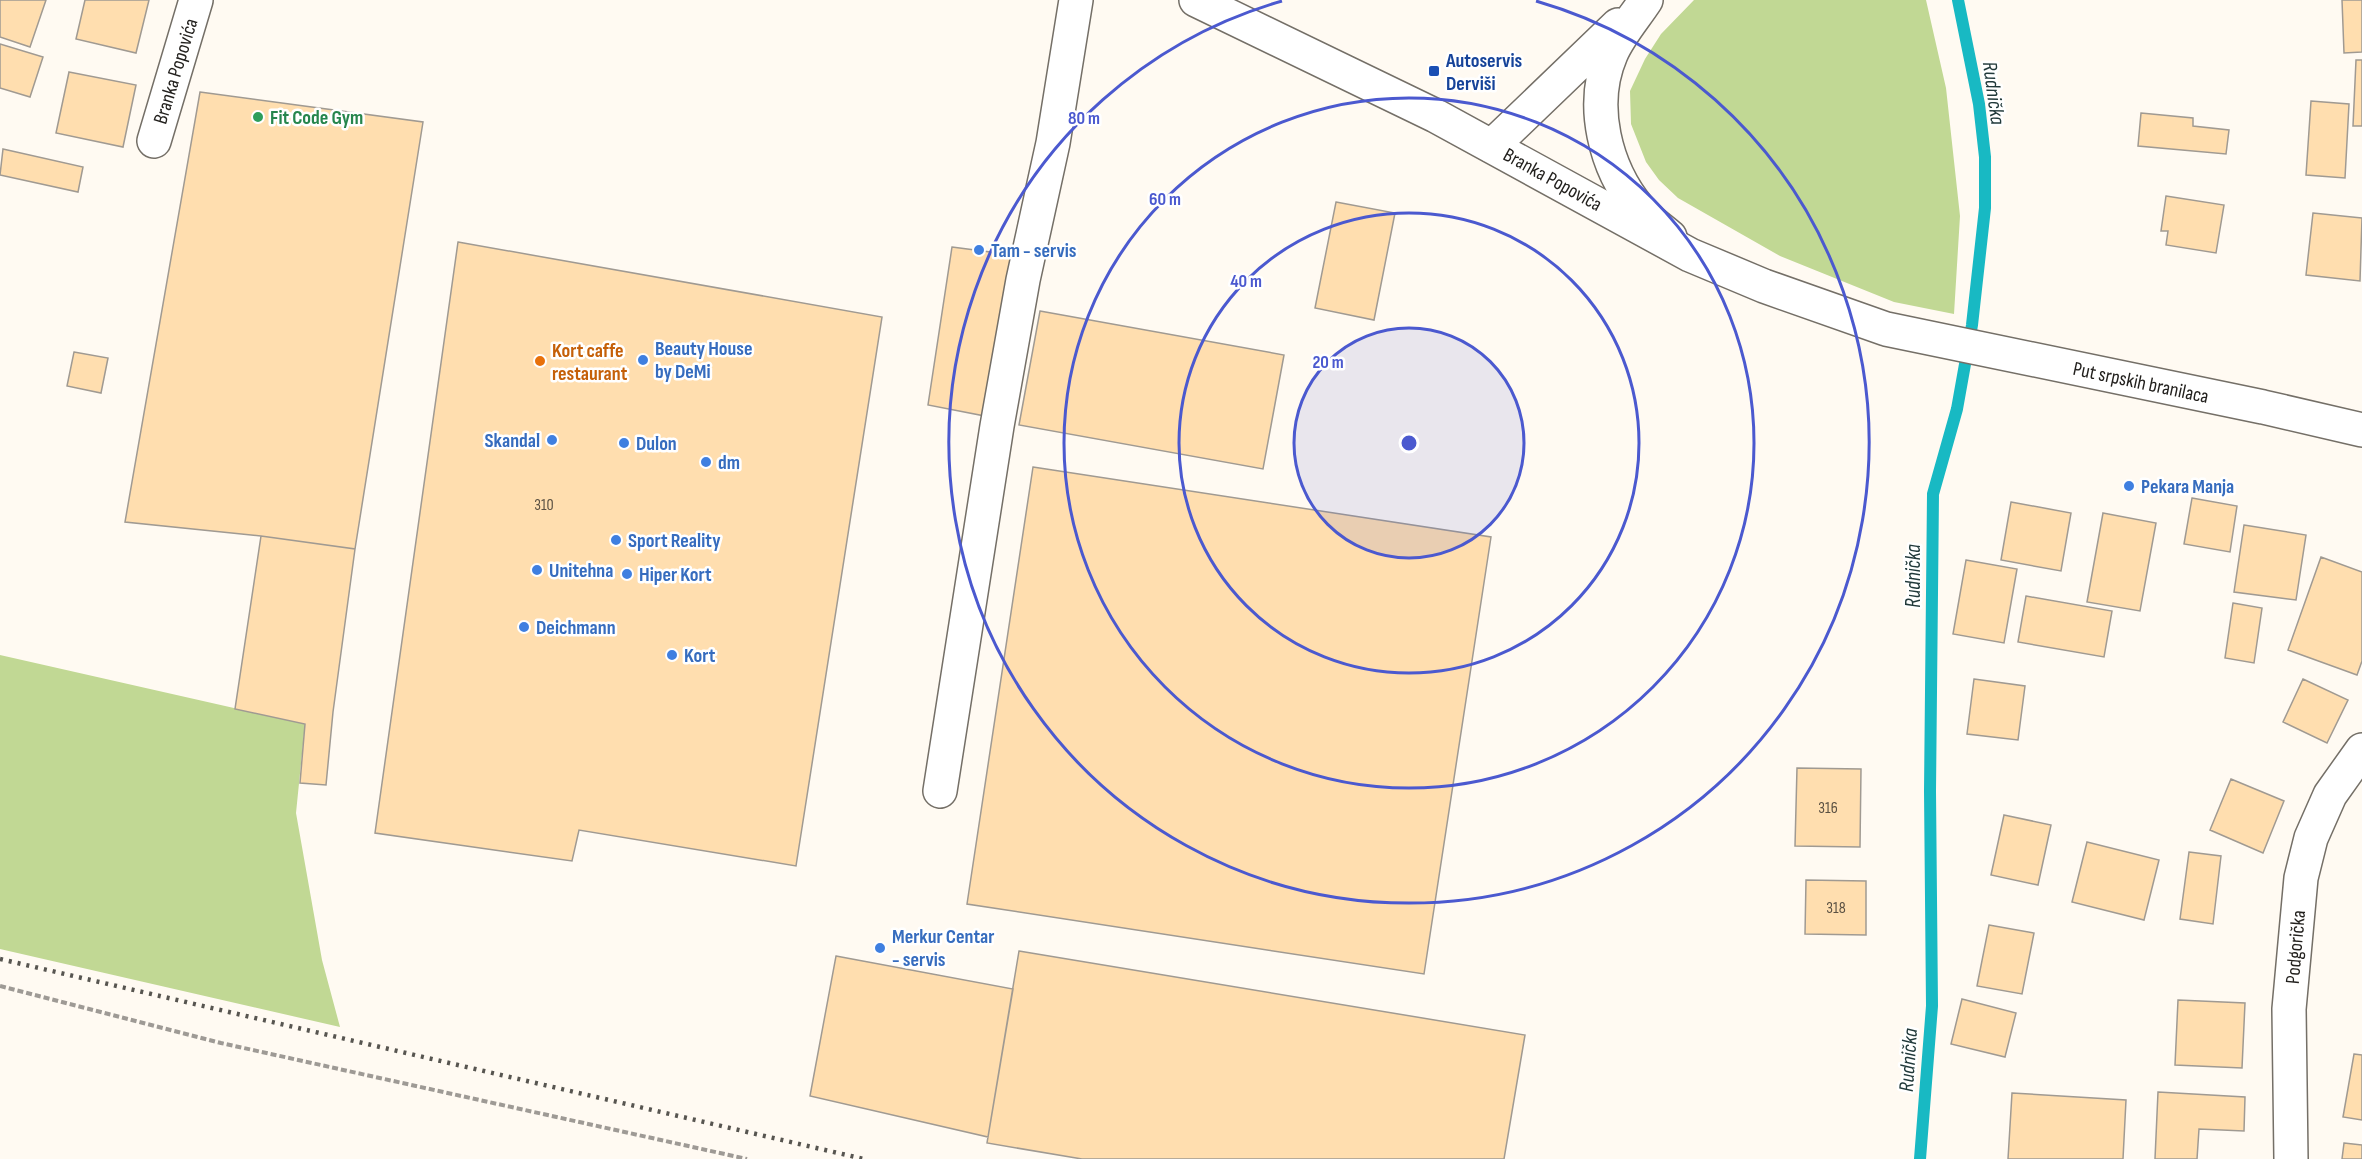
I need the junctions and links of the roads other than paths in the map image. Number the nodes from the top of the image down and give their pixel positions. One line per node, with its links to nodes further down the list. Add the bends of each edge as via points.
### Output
1 (196, 0): 5 (main road, Branka Popovića)
2 (1076, 0): 11 (main road, via 1053,143 997,426)
3 (1196, 0): 6 (main road, Branka Popovića)
4 (1645, 0): 6 (main road); 7 (main road, via 1611,54 1601,91 1604,141 1618,180 1640,211)
5 (154, 141)
6 (1492, 146): 7 (main road, Branka Popovića)
7 (1690, 255): 8 (main road, Branka Popovića, via 1886,329)
8 (1919, 334): 9 (main road, Put srpskih branilaca)
9 (2362, 430)
10 (2362, 750): 12 (main road, Podgorička, via 2330,795 2311,838 2301,878 2289,1009)
11 (940, 791)
12 (2291, 1159)

